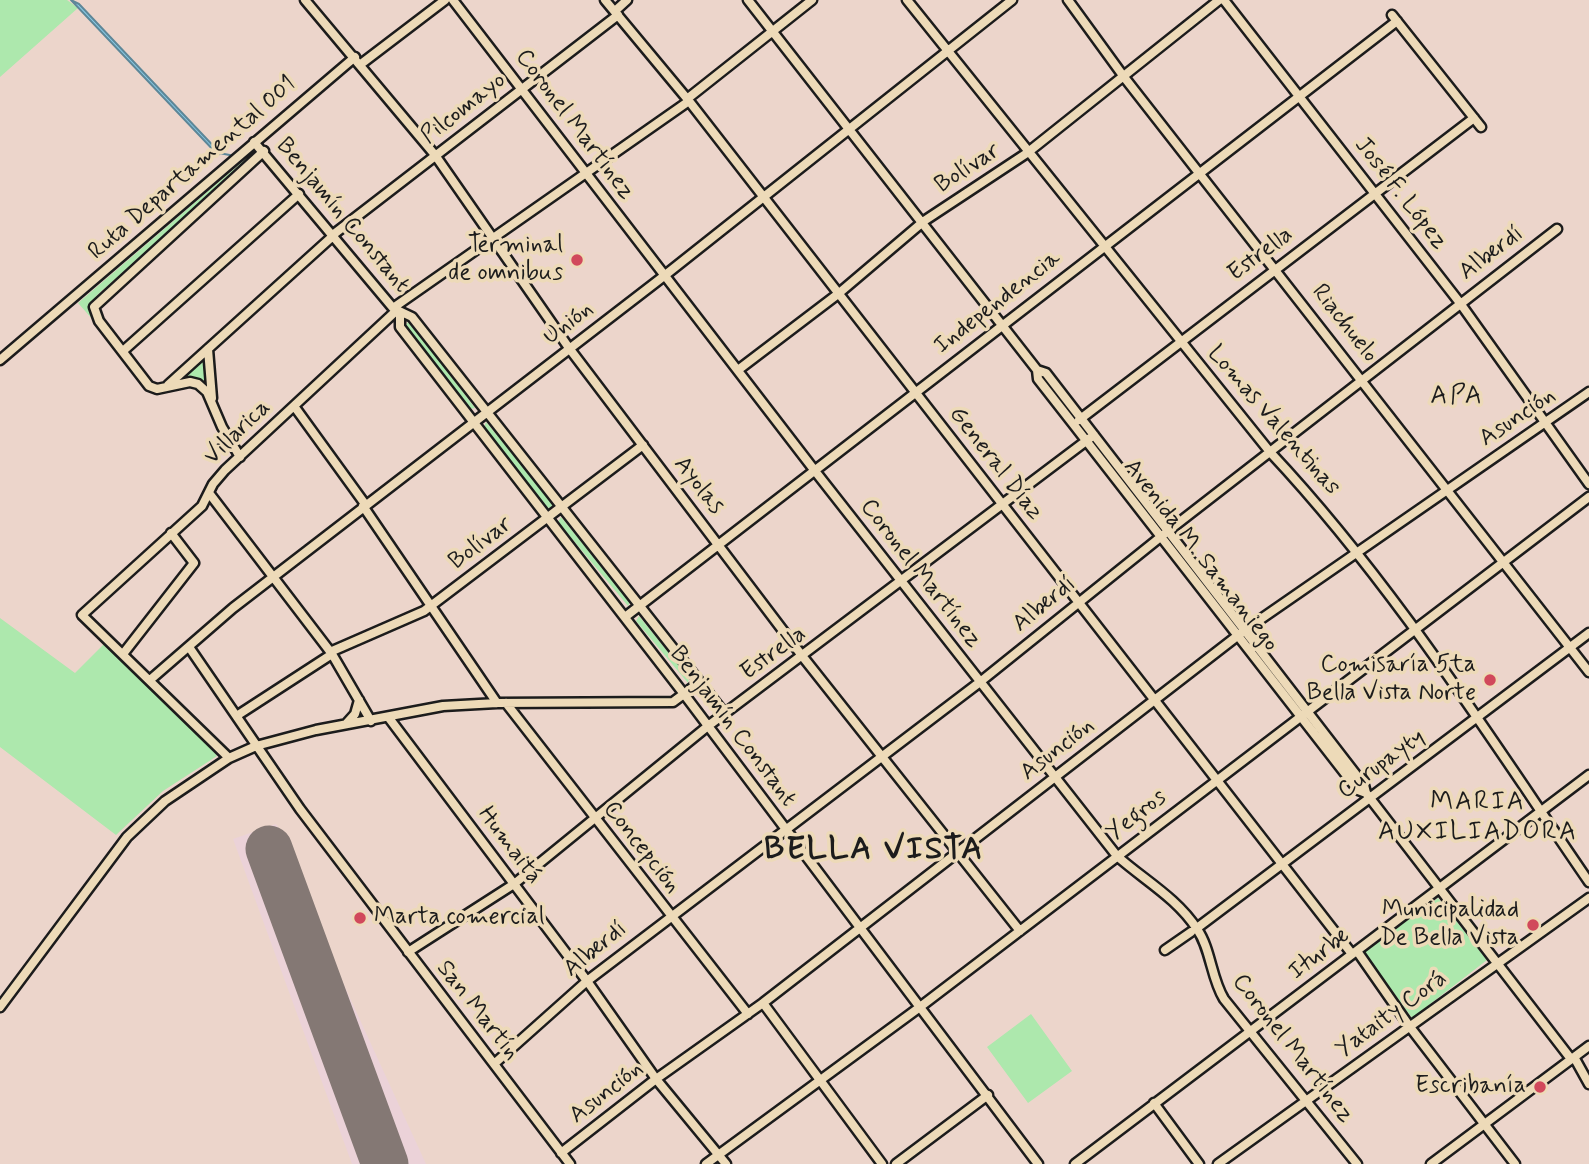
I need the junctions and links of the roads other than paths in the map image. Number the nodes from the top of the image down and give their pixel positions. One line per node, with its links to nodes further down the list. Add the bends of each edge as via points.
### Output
1 (305, 0): 15 (street)
2 (445, 0): 15 (street, Ruta Departamental 001)
3 (453, 0): 17 (street, Coronel Martínez)
4 (606, 0): 12 (street, General Díaz)
5 (748, 0): 13 (street, Avenida M. Samaniego)
6 (813, 0): 13 (street, Villarica)
7 (907, 0): 14 (street, Lomas Valentinas)
8 (1012, 0): 14 (street, Unión)
9 (1068, 0): 16 (street, Riachuelo)
10 (1219, 0): 16 (street, Bolívar)
11 (1224, 0): 18 (street, José F. López)
12 (620, 7): 17 (street, Pilcomayo); 19 (street, General Díaz)
13 (773, 31): 19 (street, Villarica); 22 (street, Avenida M. Samaniego)
14 (947, 51): 22 (street, Unión); 25 (street, Lomas Valentinas)
15 (358, 60): 23 (street, Ruta Departamental 001); 26 (street, Ayolas)
16 (1124, 77): 25 (street, Bolívar); 28 (street, Riachuelo)
17 (523, 88): 26 (street, Pilcomayo); 27 (street, Coronel Martínez)
18 (1298, 94): 20 (street, Independencia, via 1395,18); 28 (street, Independencia); 29 (street, José F. López)
19 (690, 97): 27 (street, Villarica); 31 (street, General Díaz)
20 (1474, 118): 21 (street, Independencia); 29 (street, Estrella)
21 (1481, 127)
22 (850, 130): 31 (street, Unión); 32 (street, Avenida M. Samaniego)
23 (254, 142): 24 (street, Benjamín Constant); 47 (street, Ruta Departamental 001)
24 (264, 151): 30 (street, Benjamín Constant); 46 (street, via 98,301 95,315)
25 (1027, 153): 32 (street, Bolívar); 36 (street, Lomas Valentinas)
26 (435, 155): 34 (street, Pilcomayo); 35 (street, Ayolas)
27 (587, 173): 35 (street, Villarica); 38 (street, Coronel Martínez)
28 (1200, 173): 36 (street, Independencia); 37 (street, Riachuelo)
29 (1376, 193): 37 (street, Estrella); 40 (street, José F. López)
30 (299, 194): 34 (street, Benjamín Constant); 46 (street)
31 (767, 194): 38 (street, Unión); 39 (street, General Díaz)
32 (924, 221): 39 (street, Bolívar); 42 (street, Avenida M. Samaniego)
33 (1557, 229): 40 (street, Alberdí)
34 (334, 234): 41 (street, Benjamín Constant); 45 (street, Pilcomayo)
35 (492, 238): 41 (street, Villarica); 44 (street, Ayolas)
36 (1103, 247): 42 (street, Independencia); 43 (street, Lomas Valentinas)
37 (1275, 267): 43 (street, Estrella); 49 (street, Riachuelo)
38 (664, 276): 44 (street, Unión); 48 (street, Coronel Martínez)
39 (841, 291): 48 (street, Bolívar); 51 (street, General Díaz)
40 (1460, 303): 49 (street, Alberdí); 57 (street, José F. López)
41 (396, 311): 54 (street, Villarica); 55 (street, Benjamín Constant, via 412,317); 58 (street, Benjamín Constant, via 400,327)
42 (1003, 323): 51 (street, Independencia); 56 (street, Avenida M. Samaniego, via 1037,370 1038,379)
43 (1180, 342): 56 (street, Estrella); 61 (street, Lomas Valentinas)
44 (569, 348): 55 (street, Unión); 60 (street, Ayolas)
45 (208, 349): 50 (street, Pilcomayo); 53 (street)
46 (123, 351): 50 (street, via 149,386)
47 (0, 360)
48 (738, 370): 63 (street, Coronel Martínez)
49 (1362, 380): 61 (street, Alberdí); 65 (street, Riachuelo)
50 (166, 387): 53 (street, via 195,382)
51 (918, 389): 63 (street, Independencia); 68 (street, General Díaz)
52 (1589, 392): 57 (street, Asunción)
53 (212, 404): 62 (street)
54 (295, 406): 62 (street, Villarica); 69 (street, Concepción)
55 (486, 412): 58 (street, Unión); 70 (street, Benjamín Constant)
56 (1077, 422): 59 (street, Avenida M. Samaniego)
57 (1548, 422): 64 (street, José F. López); 65 (street, Asunción)
58 (469, 424): 69 (street, Unión); 71 (street, Benjamín Constant)
59 (1090, 438): 68 (street, Estrella); 73 (street, Avenida M. Samaniego)
60 (643, 445): 70 (street, Bolívar); 74 (street, Ayolas)
61 (1270, 452): 73 (street, Alberdí); 75 (street, Lomas Valentinas)
62 (240, 457): 66 (street, Villarica)
63 (815, 471): 74 (street, Independencia); 78 (street, Coronel Martínez)
64 (1589, 484)
65 (1447, 488): 75 (street, Asunción); 76 (street, Riachuelo)
66 (209, 493): 72 (street, Villarica, via 202,506); 77 (street)
67 (1589, 497): 76 (street, Yegros)
68 (1005, 502): 78 (street, Estrella); 79 (street, General Díaz)
69 (364, 505): 77 (street, Unión); 80 (street, Concepción)
70 (562, 508): 71 (street, Bolívar); 81 (street, Benjamín Constant)
71 (548, 518): 80 (street, Bolívar); 82 (street, Benjamín Constant)
72 (170, 533): 89 (street, via 194,563); 89 (street, Villarica, via 82,615)
73 (1164, 534): 79 (street, Alberdí); 84 (street, Avenida M. Samaniego)
74 (719, 544): 81 (street, Independencia); 90 (street, Ayolas)
75 (1356, 552): 83 (street, Lomas Valentinas); 84 (street, Asunción)
76 (1504, 560): 83 (street, Yegros); 87 (street, Riachuelo)
77 (273, 577): 86 (street, Unión); 88 (street)
78 (902, 582): 90 (street, Estrella); 94 (street, Coronel Martínez)
79 (1079, 602): 94 (street, Alberdí); 96 (street, General Díaz)
80 (431, 605): 88 (street, Bolívar); 98 (street, Concepción)
81 (640, 606): 82 (street, Independencia); 93 (street, Benjamín Constant)
82 (625, 617): 95 (street, Benjamín Constant)
83 (1413, 629): 99 (street, Yegros); 103 (street, Lomas Valentinas)
84 (1241, 633): 96 (street, Asunción); 99 (street, Avenida M. Samaniego)
85 (1589, 633): 87 (street, Curupayty)
86 (189, 647): 92 (street, Unión); 101 (street, San Martín)
87 (1570, 648): 91 (street, Riachuelo); 103 (street, Curupayty)
88 (331, 653): 97 (street); 101 (street, Bolívar)
89 (123, 654): 92 (street)
90 (803, 657): 100 (street, Estrella); 108 (street, Ayolas)
91 (1589, 672)
92 (150, 680): 109 (street)
93 (700, 682): 95 (street); 100 (street, Benjamín Constant)
94 (980, 682): 108 (street, Alberdí); 111 (street, Coronel Martínez)
95 (684, 694): 98 (street, via 673,702); 106 (street, Benjamín Constant)
96 (1153, 699): 111 (street, Asunción); 112 (street, General Díaz)
97 (359, 700): 104 (street); 105 (street)
98 (501, 703): 102 (street, via 443,706); 115 (street, Concepción)
99 (1303, 713): 112 (street, Yegros); 113 (street, Avenida M. Samaniego, via 1358,790)
100 (725, 714): 106 (street, Estrella)
101 (239, 715): 107 (street, San Martín)
102 (389, 718): 104 (street); 121 (street, Humaitá)
103 (1477, 720): 113 (street, Curupayty); 114 (street, Lomas Valentinas)
104 (371, 721): 105 (street)
105 (345, 725): 107 (street)
106 (708, 726): 115 (street, Estrella); 116 (street, Benjamín Constant)
107 (256, 746): 109 (street); 129 (street, San Martín)
108 (882, 756): 116 (street, Alberdí); 117 (street, Ayolas)
109 (229, 758): 134 (street, via 164,801 127,837)
110 (1589, 775): 114 (street, Iturbe)
111 (1056, 777): 117 (street, Asunción); 118 (street, Coronel Martínez)
112 (1216, 779): 118 (street, Yegros); 119 (street, General Díaz)
113 (1368, 795): 119 (street, Curupayty); 122 (street, Avenida M. Samaniego)
114 (1541, 812): 120 (street, Lomas Valentinas); 122 (street, Iturbe)
115 (595, 820): 121 (street, Estrella); 124 (street, Concepción)
116 (785, 830): 124 (street, Alberdí); 125 (street, Benjamín Constant)
117 (957, 853): 125 (street, Asunción); 127 (street, Ayolas)
118 (1117, 856): 126 (street, Coronel Martínez, via 1155,884); 127 (street, Yegros)
119 (1281, 863): 126 (street, Curupayty); 130 (street, General Díaz)
120 (1589, 882)
121 (514, 884): 129 (street, Estrella); 132 (street, Humaitá)
122 (1440, 888): 130 (street, Iturbe); 131 (street, Avenida M. Samaniego)
123 (1589, 898): 131 (street, Yataity Corá)
124 (670, 917): 132 (street, Alberdí); 136 (street, Concepción)
125 (860, 929): 133 (street, Asunción); 135 (street, Benjamín Constant)
126 (1194, 930): 128 (street, Curupayty); 138 (street, Coronel Martínez, via 1219,991)
127 (1020, 931): 135 (street, Yegros)
128 (1165, 950)
129 (408, 952): 141 (street, San Martín)
130 (1355, 953): 137 (street, General Díaz); 138 (street, Iturbe)
131 (1497, 961): 137 (street, Yataity Corá); 140 (street, Avenida M. Samaniego)
132 (587, 981): 141 (street, Alberdí); 143 (street, Humaitá)
133 (764, 1003): 136 (street, Asunción); 144 (street)
134 (0, 1007)
135 (920, 1007): 144 (street, Yegros); 146 (street, Benjamín Constant)
136 (748, 1014): 143 (street, Asunción)
137 (1410, 1027): 147 (street, Yataity Corá); 149 (street, General Díaz)
138 (1249, 1033): 147 (street, Coronel Martínez); 148 (street, Iturbe)
139 (1589, 1046): 140 (street)
140 (1572, 1058): 142 (street, Avenida M. Samaniego); 149 (street)
141 (494, 1065): 150 (street, San Martín)
142 (1585, 1067): 145 (street, Avenida M. Samaniego, via 1582,1075)
143 (656, 1079): 150 (street, Asunción); 151 (street, Humaitá)
144 (820, 1079): 151 (street, Yegros); 155 (street)
145 (1589, 1084)
146 (988, 1095): 156 (street); 157 (street, Benjamín Constant)
147 (1306, 1101): 160 (street, Yataity Corá); 161 (street, Coronel Martínez)
148 (1154, 1103): 158 (street, Iturbe); 159 (street)
149 (1483, 1124): 162 (street); 163 (street, General Díaz)
150 (561, 1153): 152 (street, San Martín)
151 (718, 1154): 153 (street, Yegros); 154 (street, Humaitá)
152 (570, 1164)
153 (706, 1164)
154 (726, 1164)
155 (882, 1164)
156 (896, 1164)
157 (1038, 1164)
158 (1075, 1164)
159 (1199, 1164)
160 (1218, 1164)
161 (1357, 1164)
162 (1430, 1164)
163 (1516, 1164)

